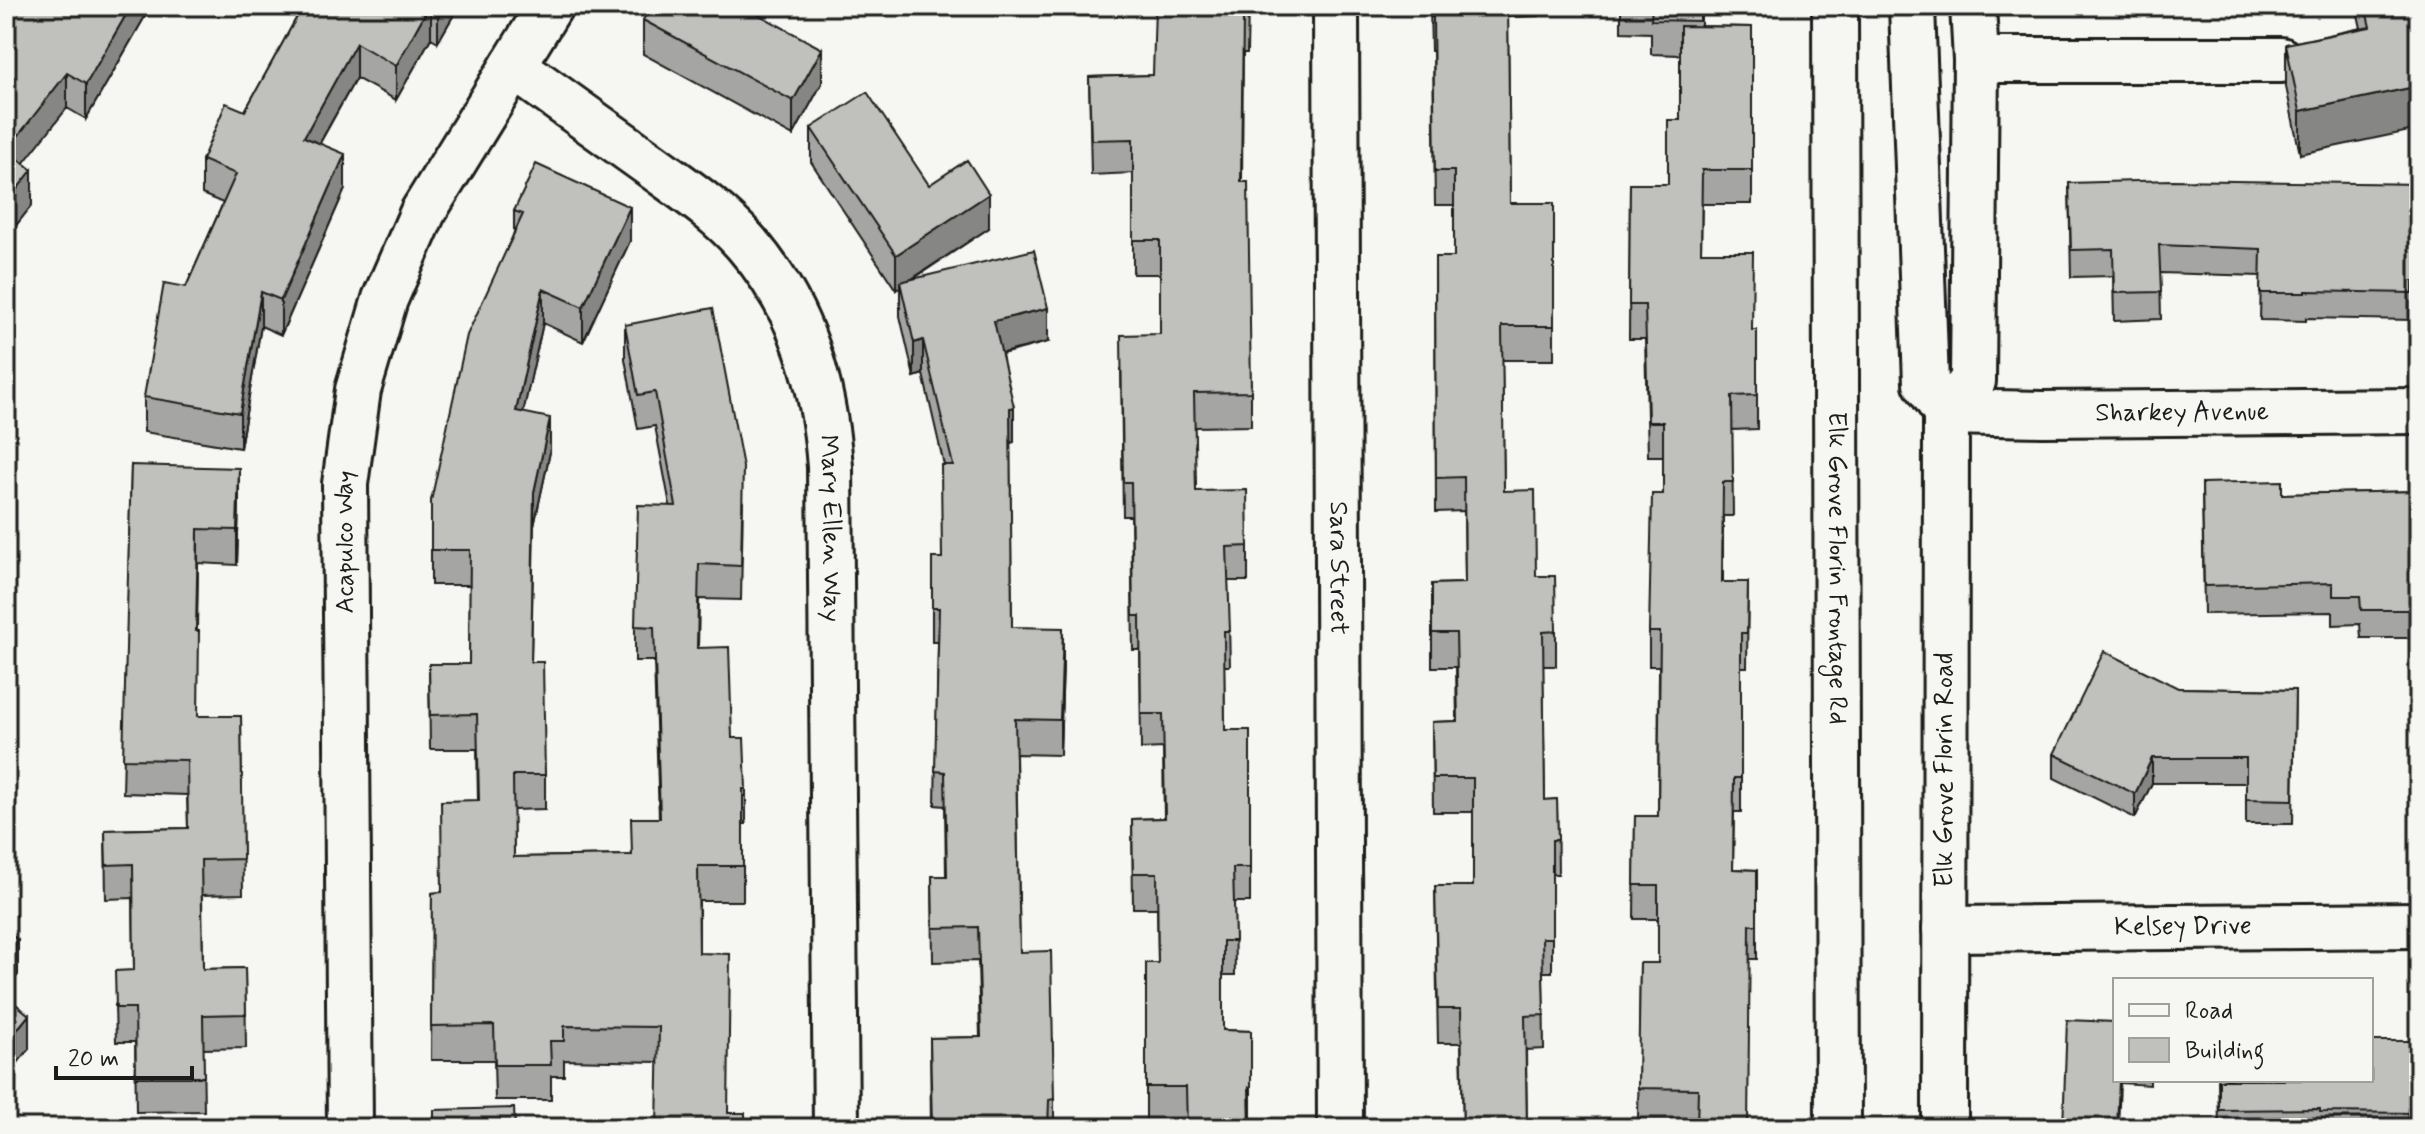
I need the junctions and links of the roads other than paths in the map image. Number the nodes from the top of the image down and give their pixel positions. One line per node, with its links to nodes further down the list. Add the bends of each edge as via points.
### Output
1 (550, 6): 8 (street, Acapulco Way)
2 (1336, 6): 15 (street, Sara Street)
3 (1835, 6): 16 (street, Elk Grove Florin Frontage Rd)
4 (1912, 6): 10 (street, via 1926,383)
5 (1973, 6): 6 (street)
6 (1976, 60): 7 (street); 10 (street, via 1973,381)
7 (2281, 60)
8 (513, 66): 13 (street, Acapulco Way, via 416,227 385,299 350,437 345,484); 14 (street, Mary Ellen Way, via 711,209 747,243 799,325 815,371 830,467)
9 (2419, 411): 10 (street, Sharkey Avenue)
10 (1946, 412): 12 (street, Elk Grove Florin Road)
11 (2419, 925): 12 (street, Kelsey Drive)
12 (1945, 929): 17 (street, Elk Grove Florin Road)
13 (350, 1128)
14 (836, 1128)
15 (1340, 1128)
16 (1838, 1128)
17 (1945, 1128)

